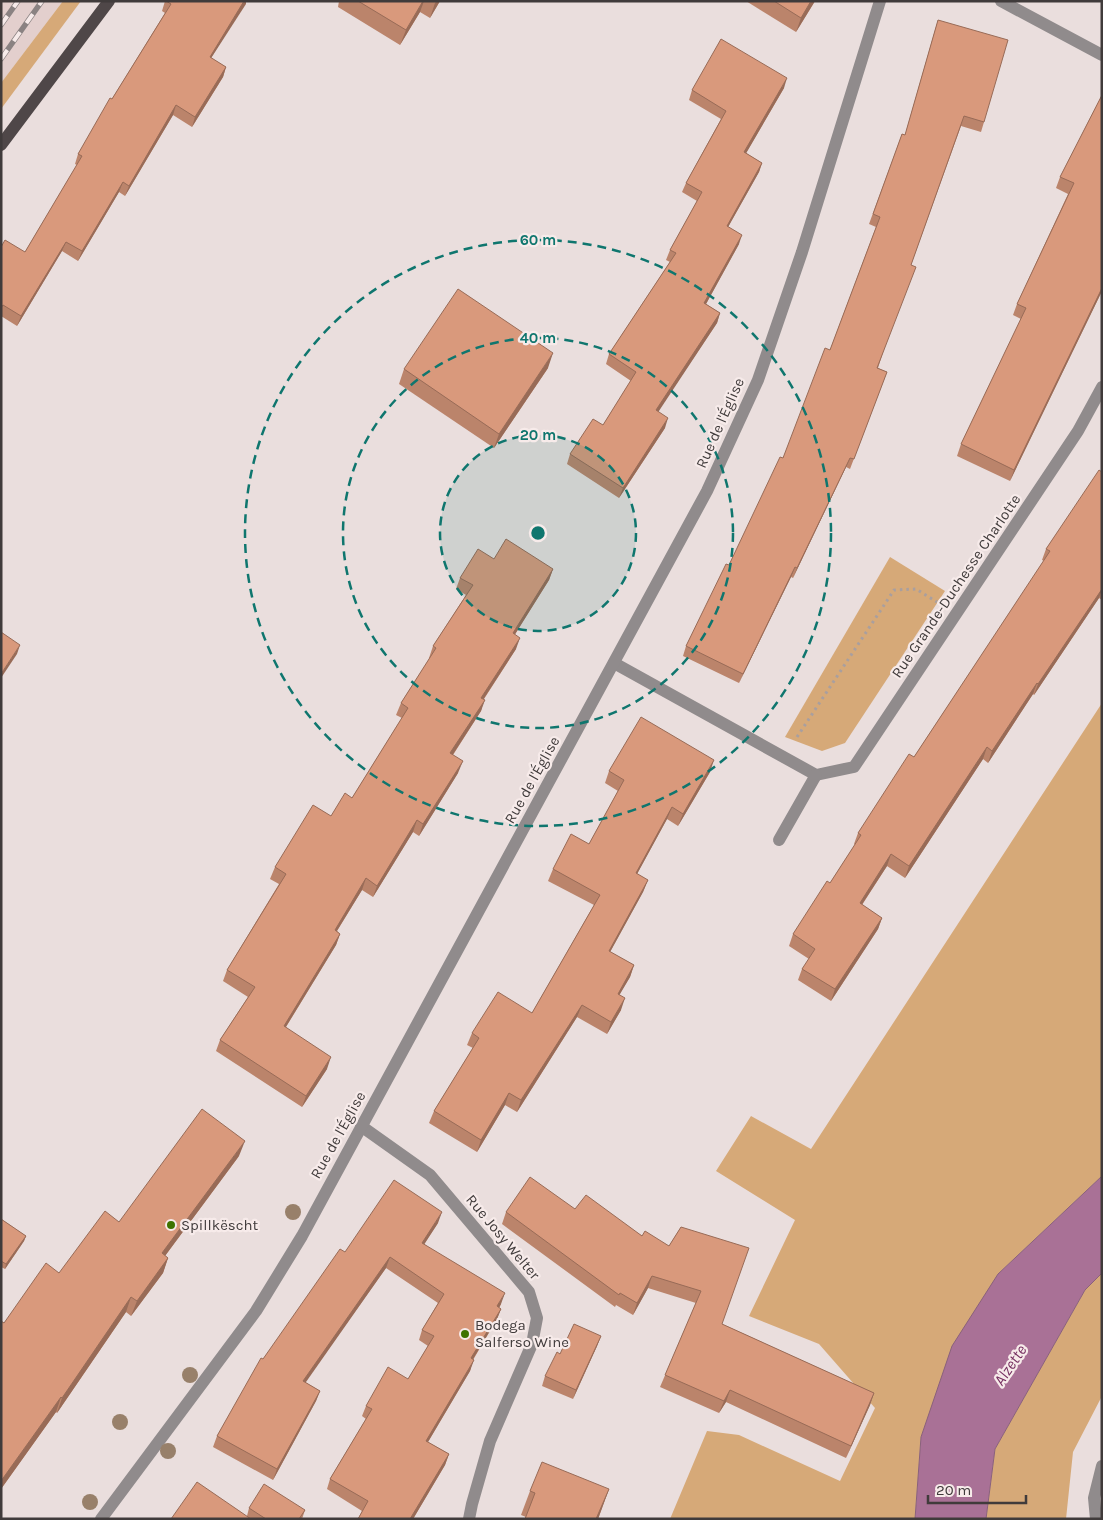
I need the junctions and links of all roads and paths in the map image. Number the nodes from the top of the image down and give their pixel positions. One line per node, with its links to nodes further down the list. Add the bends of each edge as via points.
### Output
1 (109, 1): 5 (main road)
2 (880, 1): 8 (street, Rue de l'Église, via 802,252 758,380 707,491)
3 (1001, 1): 4 (street)
4 (1102, 55)
5 (1, 145)
6 (1102, 387): 7 (street, Rue Grande-Duchesse Charlotte, via 1078,431)
7 (956, 615): 9 (path, via 916,589 894,590); 10 (street, Rue Grande-Duchesse Charlotte, via 854,767)
8 (614, 663): 10 (street); 12 (street, Rue de l'Église)
9 (797, 737)
10 (816, 775): 11 (street)
11 (778, 840)
12 (361, 1126): 14 (street, Rue de l'Église, via 302,1236 256,1310); 15 (street, Rue Josy Welter, via 430,1175 529,1292 537,1318 532,1344 490,1441)
13 (1102, 1466): 16 (street, via 1094,1498)
14 (101, 1519)
15 (469, 1519)
16 (1096, 1519)

